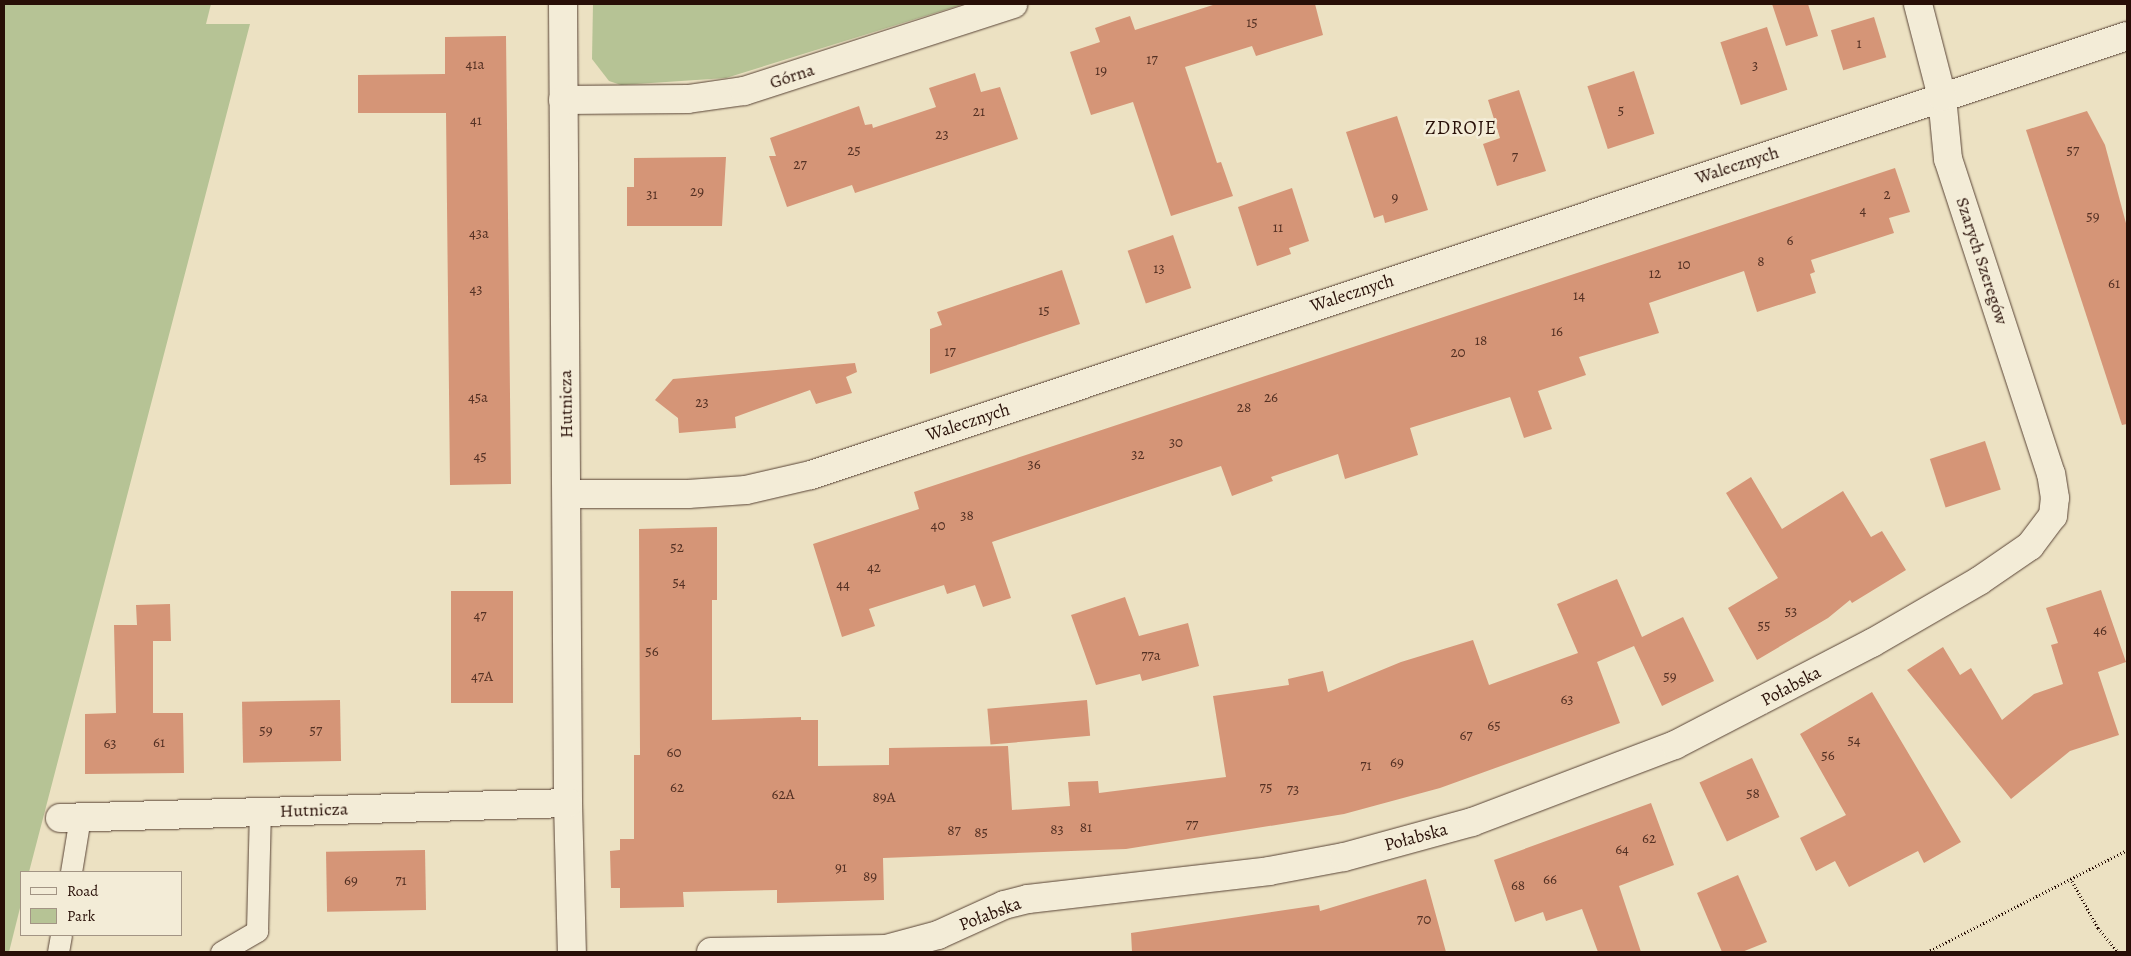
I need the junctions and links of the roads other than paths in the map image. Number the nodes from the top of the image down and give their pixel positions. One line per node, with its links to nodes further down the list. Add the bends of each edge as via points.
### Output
1 (563, 4): 6 (street, Hutnicza)
2 (1013, 4): 6 (street, Górna, via 744,91 688,99)
3 (1918, 4): 5 (street, Szarych Szeregów)
4 (2127, 36): 5 (street, Walecznych)
5 (1942, 96): 7 (street, Walecznych, via 811,474 746,490 688,494); 8 (street, Szarych Szeregów, via 1948,159 2051,474 2055,498)
6 (563, 100): 7 (street, Hutnicza)
7 (567, 494): 9 (street, Hutnicza)
8 (2053, 516): 17 (street, Połabska, via 2030,546 1979,581 1786,690 1657,753 1472,822 1344,857 1269,871 1028,899 1004,905 938,935 886,949)
9 (568, 803): 10 (street, Hutnicza); 16 (street, Hutnicza)
10 (260, 812): 11 (street, Hutnicza); 15 (lane, via 257,931)
11 (70, 818): 12 (lane)
12 (71, 871)
13 (61, 936): 14 (lane)
14 (58, 952)
15 (221, 952)
16 (572, 952)
17 (711, 952)

